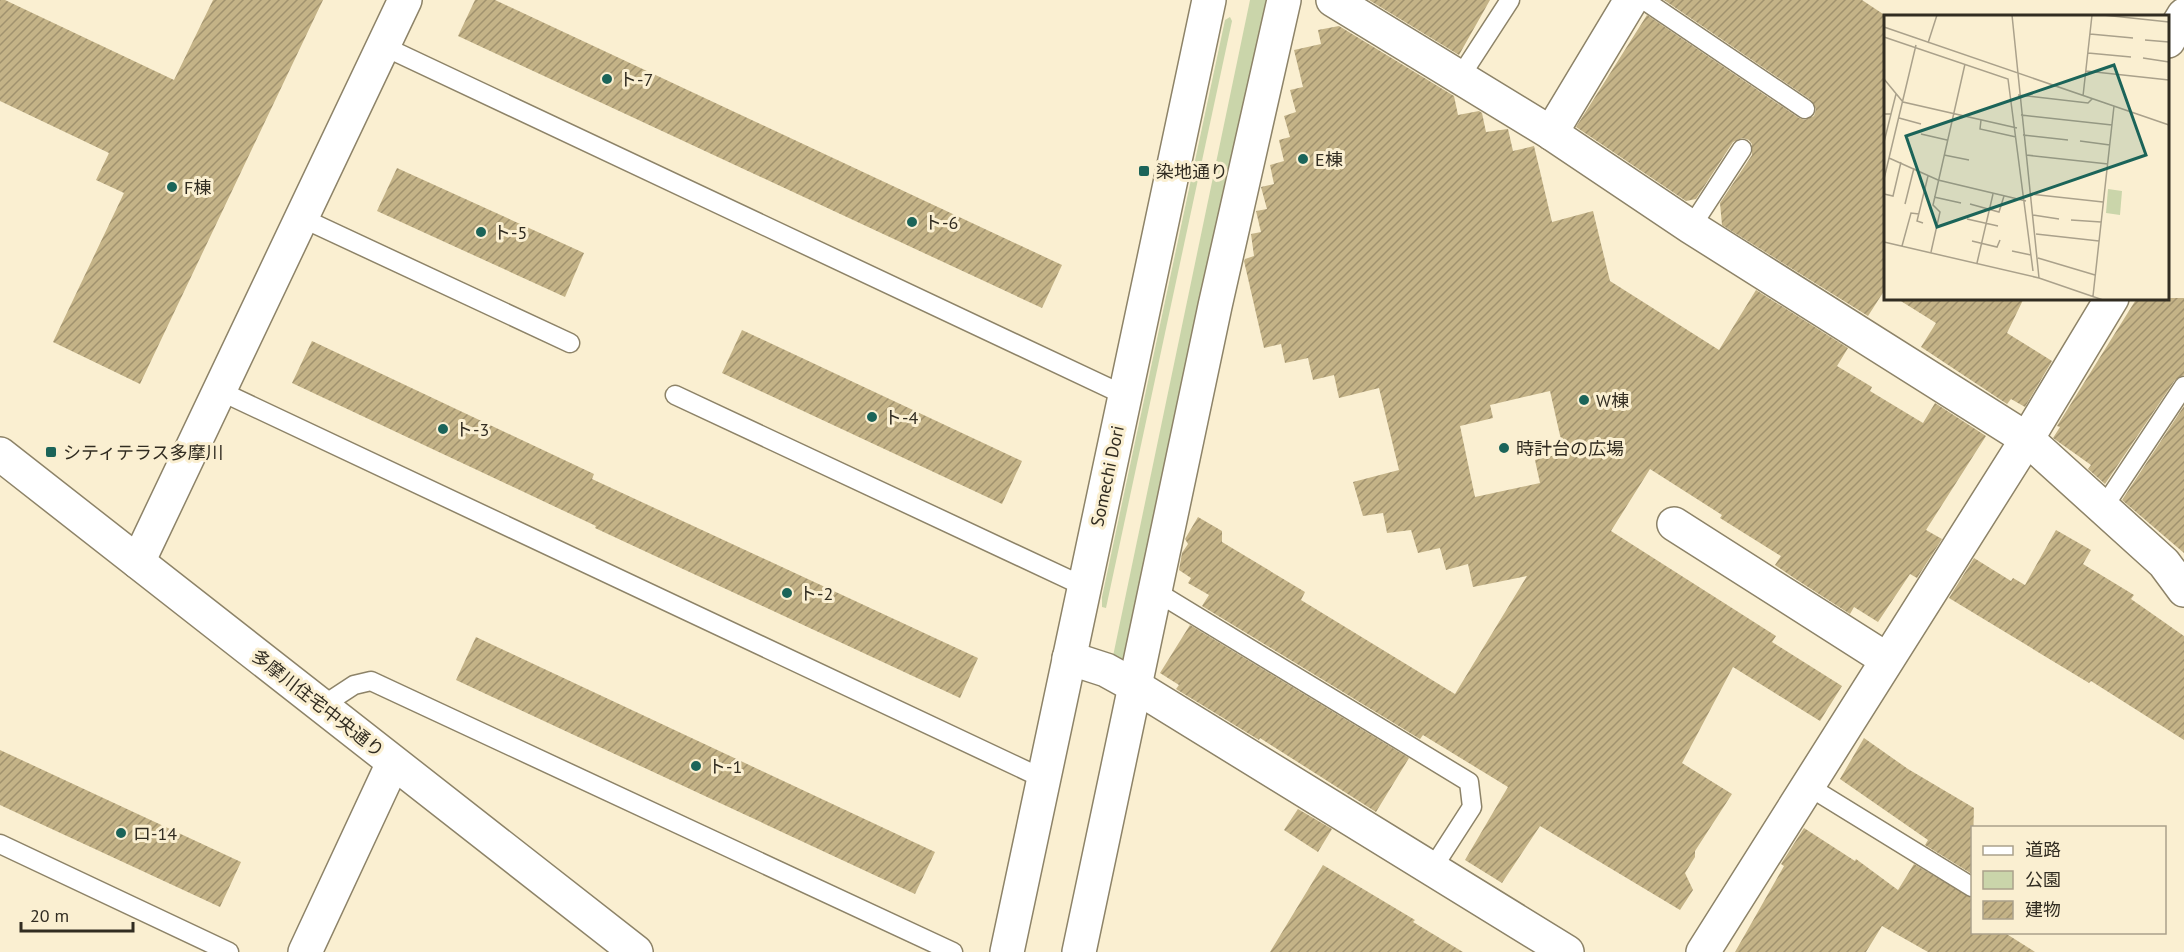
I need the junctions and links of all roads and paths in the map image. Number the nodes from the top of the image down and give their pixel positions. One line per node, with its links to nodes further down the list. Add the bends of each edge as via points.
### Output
1 (405, 0): 10 (street)
2 (1284, 0): 30 (street)
3 (1333, 0): 11 (street)
4 (1510, 0): 11 (lane)
5 (1631, 0): 13 (street)
6 (1644, 0): 12 (lane)
7 (1201, 3): 22 (street, Somechi Dori)
8 (2184, 15): 9 (street)
9 (2169, 40)
10 (383, 46): 15 (street); 22 (lane)
11 (1460, 77): 13 (street)
12 (1805, 109)
13 (1551, 133): 16 (street)
14 (1742, 148): 16 (lane)
15 (302, 218): 18 (lane); 20 (street)
16 (1690, 227): 23 (street)
17 (2111, 300): 23 (street)
18 (570, 343)
19 (2184, 386): 25 (lane)
20 (220, 391): 27 (street); 36 (lane)
21 (675, 395): 28 (lane)
22 (1124, 395): 28 (street, Somechi Dori)
23 (2027, 439): 25 (street); 32 (street)
24 (0, 454): 27 (street, 多摩川住宅中央通り)
25 (2103, 508): 29 (street, via 2164,563)
26 (1674, 524): 32 (street)
27 (138, 562): 34 (street, 多摩川住宅中央通り)
28 (1083, 586): 31 (street, Somechi Dori)
29 (2184, 590)
30 (1155, 591): 33 (street); 39 (lane, via 1468,782 1472,807)
31 (1069, 658): 33 (street, via 1106,670); 36 (street, Somechi Dori)
32 (1886, 659): 37 (street)
33 (1135, 686): 39 (street); 46 (street)
34 (322, 706): 35 (street, 多摩川住宅中央通り); 44 (lane, via 354,685 371,681)
35 (393, 763): 42 (street); 43 (street, 多摩川住宅中央通り)
36 (1044, 778): 45 (street, Somechi Dori)
37 (1808, 786): 40 (lane); 48 (street)
38 (0, 844): 41 (lane)
39 (1432, 869): 47 (street)
40 (1971, 886)
41 (230, 952)
42 (305, 952)
43 (636, 952)
44 (952, 952)
45 (1007, 952)
46 (1079, 952)
47 (1568, 952)
48 (1702, 952)

